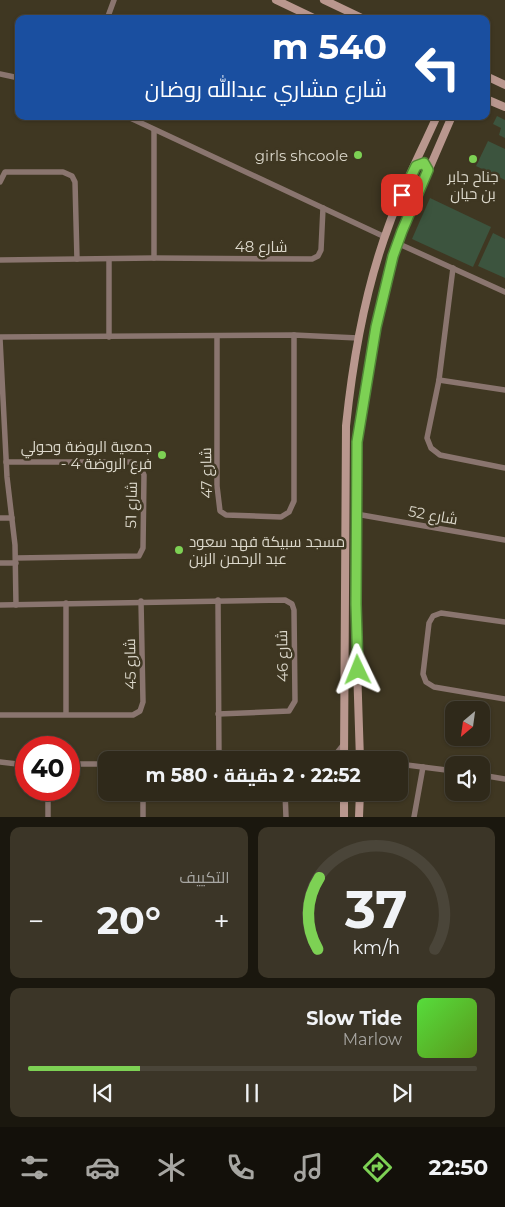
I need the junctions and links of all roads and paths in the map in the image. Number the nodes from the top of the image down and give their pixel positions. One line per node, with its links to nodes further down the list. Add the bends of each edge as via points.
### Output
1 (114, 0): 4 (street)
2 (276, 0): 5 (street)
3 (324, 0): 6 (street)
4 (108, 15)
5 (308, 15)
6 (356, 15)
7 (0, 74): 8 (street)
8 (15, 77)
9 (490, 78): 10 (street)
10 (505, 85)
11 (490, 100): 12 (street)
12 (505, 107)
13 (134, 120): 16 (street)
14 (435, 120): 17 (street)
15 (450, 120): 18 (street)
16 (154, 130): 20 (street); 23 (street)
17 (416, 166): 18 (street, via 424,163); 21 (street)
18 (428, 170): 22 (street)
19 (0, 182): 24 (street, via 5,172 63,172 72,176 75,182)
20 (323, 208): 21 (street); 23 (street, شارع 48, via 321,250 312,259)
21 (385, 237): 33 (street)
22 (397, 243): 27 (street); 37 (street, via 376,327)
23 (154, 258): 26 (street, شارع 48)
24 (77, 259): 25 (street, شارع 48); 26 (street, شارع 48)
25 (0, 260)
26 (108, 260): 31 (street)
27 (453, 268): 28 (street); 34 (street)
28 (505, 292)
29 (294, 335): 30 (street); 30 (street, شارع 47, via 294,501 289,512 281,517 226,515 220,511 217,486); 33 (street)
30 (217, 336): 31 (street)
31 (110, 337): 32 (street)
32 (0, 338): 40 (street)
33 (358, 338): 35 (street)
34 (438, 380): 36 (street); 41 (street, via 427,438 430,448 440,455)
35 (350, 388): 37 (street, via 356,396); 38 (street)
36 (505, 390)
37 (365, 391): 39 (street)
38 (348, 407): 39 (street, via 358,405); 54 (street)
39 (362, 410): 42 (street, via 357,442)
40 (6, 462): 44 (street); 46 (street, شارع 51, via 133,462 144,475 143,548 139,556)
41 (505, 468)
42 (356, 514): 45 (street, شارع 52); 55 (street)
43 (0, 518): 44 (street)
44 (12, 518): 46 (street)
45 (505, 540)
46 (16, 560): 47 (street); 52 (street)
47 (0, 563)
48 (218, 600): 49 (street, شارع 46); 60 (street); 60 (street, شارع 46, via 285,600 292,604 295,701 289,711)
49 (141, 602): 50 (street, شارع 46); 59 (street, شارع 45, via 143,702 140,711 133,715)
50 (66, 603): 52 (street, شارع 46); 59 (street)
51 (0, 605): 52 (street, شارع 46)
52 (16, 605)
53 (505, 622): 58 (street, via 441,612 433,616 429,623 422,674 434,687)
54 (344, 641): 55 (street, via 350,644); 56 (street)
55 (357, 641): 57 (street)
56 (344, 667): 57 (street, via 350,658); 62 (street)
57 (358, 670): 66 (street)
58 (505, 699)
59 (66, 714): 61 (street, شارع 45)
60 (218, 714): 63 (street)
61 (0, 715)
62 (344, 744): 64 (street); 65 (street)
63 (218, 751)
64 (338, 751)
65 (344, 751)
66 (360, 751)
67 (0, 762): 68 (street)
68 (15, 764)
69 (80, 764): 70 (street)
70 (98, 764)
71 (408, 765): 72 (street)
72 (423, 767): 73 (street); 86 (street)
73 (445, 770)
74 (490, 776): 75 (street)
75 (505, 779)
76 (48, 801): 83 (street)
77 (143, 801): 84 (street)
78 (285, 801): 85 (street)
79 (344, 801): 81 (street)
80 (360, 801): 82 (street)
81 (344, 816)
82 (359, 816)
83 (48, 817)
84 (143, 817)
85 (286, 817)
86 (414, 817)

